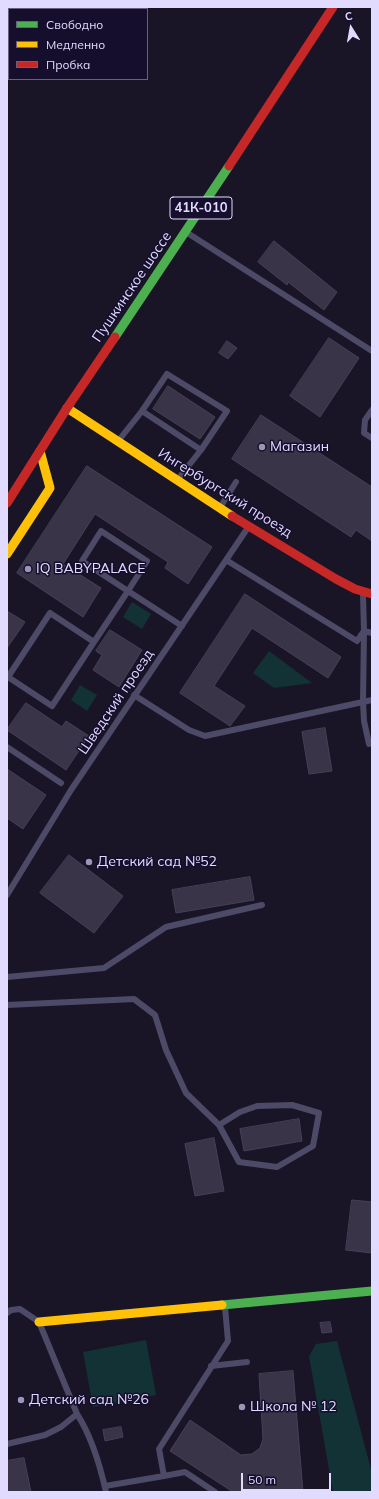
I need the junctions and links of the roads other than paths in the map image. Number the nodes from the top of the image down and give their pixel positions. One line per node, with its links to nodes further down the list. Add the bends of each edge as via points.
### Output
1 (333, 7): 2 (street, Пушкинское шоссе / 41К-010)
2 (186, 232): 3 (lane); 4 (street, Пушкинское шоссе / 41К-010)
3 (371, 348)
4 (67, 408): 8 (street, Ингербургский проезд); 10 (street, Пушкинское шоссе / 41К-010)
5 (372, 410): 7 (lane, via 365,420 364,433)
6 (142, 411): 8 (lane); 9 (lane); 9 (lane, via 167,374 227,411)
7 (372, 438)
8 (118, 441): 11 (street, Ингербургский проезд)
9 (201, 450): 11 (lane)
10 (40, 451): 13 (street, Пушкинское шоссе / 41К-010); 16 (street, via 50,488)
11 (177, 481): 14 (street, Ингербургский проезд)
12 (236, 482): 14 (lane)
13 (7, 503)
14 (220, 507): 15 (street, Ингербургский проезд)
15 (250, 525): 17 (lane, Шведский проезд); 19 (street, Ингербургский проезд, via 273,541)
16 (7, 554)
17 (226, 560): 20 (lane, Шведский проезд); 21 (lane, via 357,642)
18 (128, 591): 18 (lane, via 147,561 101,531 82,560); 20 (lane); 23 (lane)
19 (368, 594): 21 (lane)
20 (182, 626): 24 (lane, Шведский проезд)
21 (364, 631): 22 (lane); 26 (lane)
22 (372, 633)
23 (94, 642): 23 (lane, via 50,613 8,677 52,706)
24 (134, 695): 26 (lane, via 189,730 205,736); 30 (lane, Шведский проезд, via 71,790)
25 (372, 700): 26 (lane)
26 (363, 702): 27 (lane)
27 (369, 744)
28 (7, 747): 29 (lane)
29 (61, 783)
30 (7, 895)
31 (262, 905): 32 (lane, via 166,927 104,968)
32 (7, 977)
33 (7, 1005): 34 (lane, via 134,1000 155,1015 166,1050 186,1093)
34 (219, 1125): 34 (lane, via 240,1162 277,1167 313,1146 320,1113 292,1105 257,1106 240,1112)
35 (372, 1291): 36 (street)
36 (224, 1305): 38 (street); 40 (lane, via 228,1341)
37 (7, 1313): 38 (lane, via 20,1309)
38 (39, 1322): 41 (lane)
39 (247, 1362): 40 (lane)
40 (211, 1366): 43 (lane, via 159,1448)
41 (77, 1414): 42 (lane, via 62,1427 46,1435); 44 (lane, via 100,1465)
42 (7, 1444)
43 (164, 1476): 44 (lane); 45 (lane, via 185,1472)
44 (105, 1489)
45 (215, 1492)

